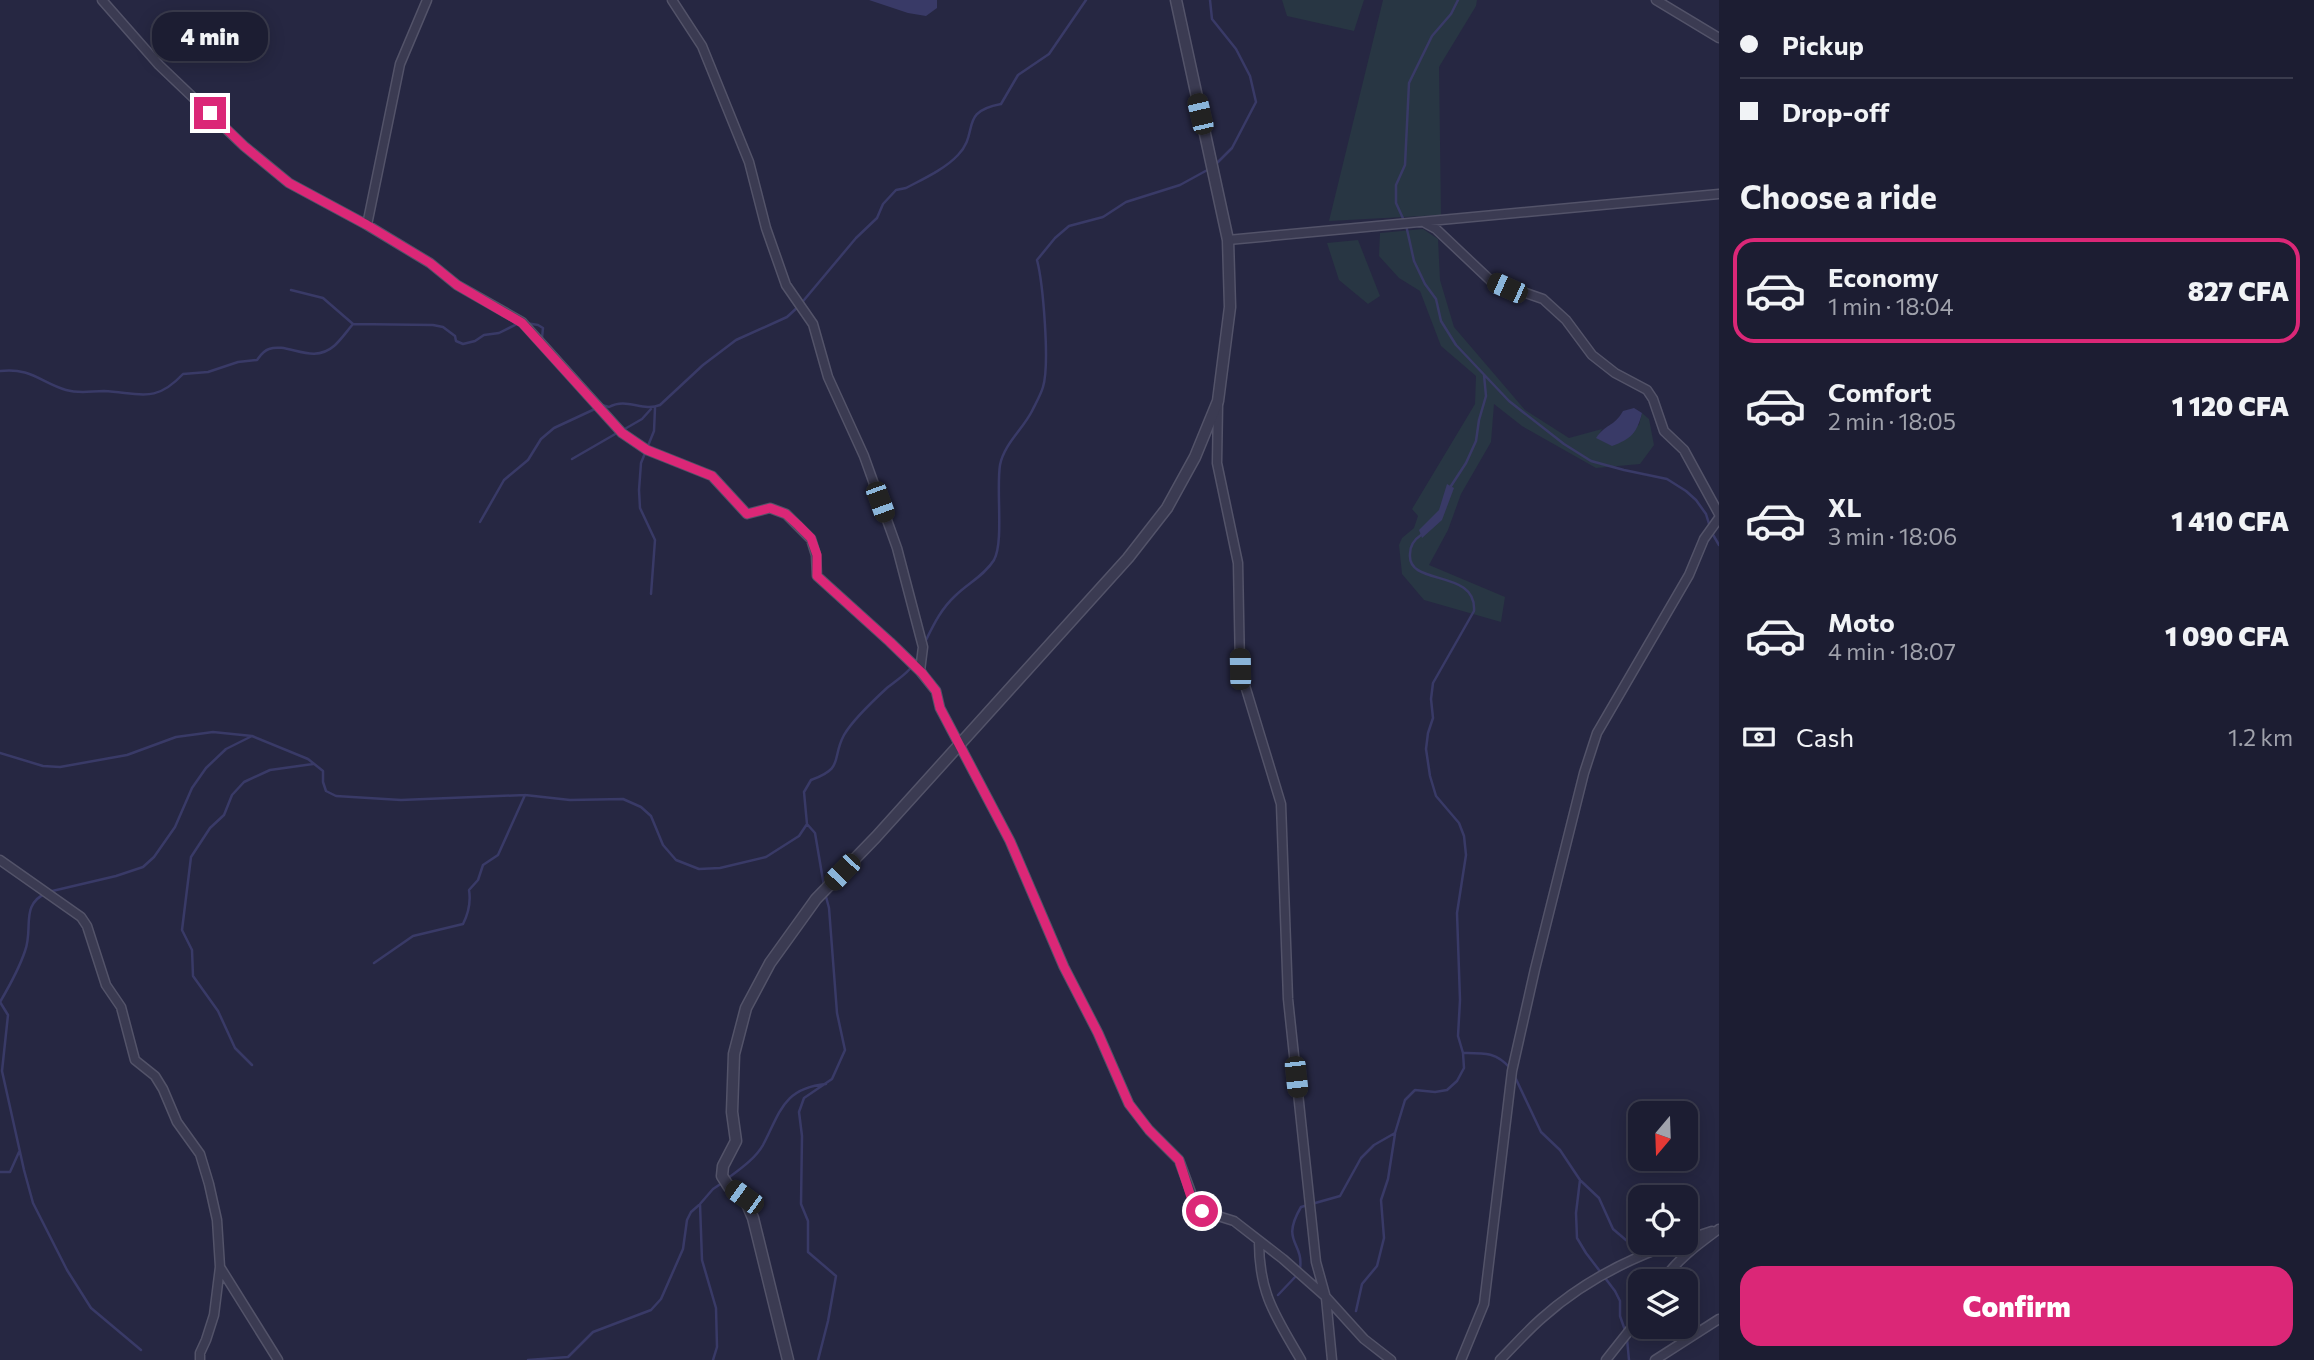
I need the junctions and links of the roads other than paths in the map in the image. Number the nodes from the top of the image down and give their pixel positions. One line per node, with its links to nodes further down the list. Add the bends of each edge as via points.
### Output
1 (102, 0): 9 (street, via 159,65 244,146 289,183)
2 (426, 0): 9 (street, via 400,64)
3 (672, 0): 13 (street, via 702,46 750,162 786,285 813,324 828,377 864,456 897,548 923,647)
4 (1176, 0): 10 (street)
5 (1656, 0): 6 (street)
6 (1719, 38)
7 (1719, 194): 8 (street)
8 (1425, 223): 10 (street); 12 (street, via 1491,281 1543,299 1592,355 1647,390 1664,431 1684,450)
9 (367, 225): 13 (street, via 522,323 622,433 647,450 712,476 747,514 770,508 786,514 811,538 817,576)
10 (1228, 240): 11 (street, via 1230,307)
11 (1218, 401): 14 (street, via 1167,508 1128,558); 22 (street, via 1217,463 1238,564 1240,669 1281,804 1288,999 1316,1262)
12 (1719, 516): 31 (street, via 1597,733 1584,773 1513,1071 1484,1304)
13 (922, 673): 14 (street, via 936,691)
14 (960, 744): 18 (street, via 1010,841 1129,1104 1179,1160 1196,1206 1234,1221); 27 (street, via 816,899 769,963 746,1008 734,1054 736,1140 722,1176 744,1197 753,1218)
15 (0, 859): 20 (street, via 74,910 87,926 106,985 121,1007 135,1060 155,1076 177,1122 200,1154 217,1220)
16 (1718, 1229): 17 (street); 21 (street)
17 (1698, 1236)
18 (1259, 1242): 22 (street); 28 (street, via 1265,1294)
19 (1643, 1255): 32 (street, via 1574,1293 1541,1318)
20 (220, 1267): 25 (street, via 214,1315); 26 (street)
21 (1673, 1269)
22 (1325, 1296): 29 (street); 30 (street, via 1364,1339)
23 (1719, 1319): 34 (street)
24 (1628, 1332): 33 (street)
25 (200, 1360)
26 (278, 1360)
27 (788, 1360)
28 (1301, 1360)
29 (1332, 1360)
30 (1391, 1360)
31 (1461, 1360)
32 (1500, 1360)
33 (1606, 1360)
34 (1655, 1360)

